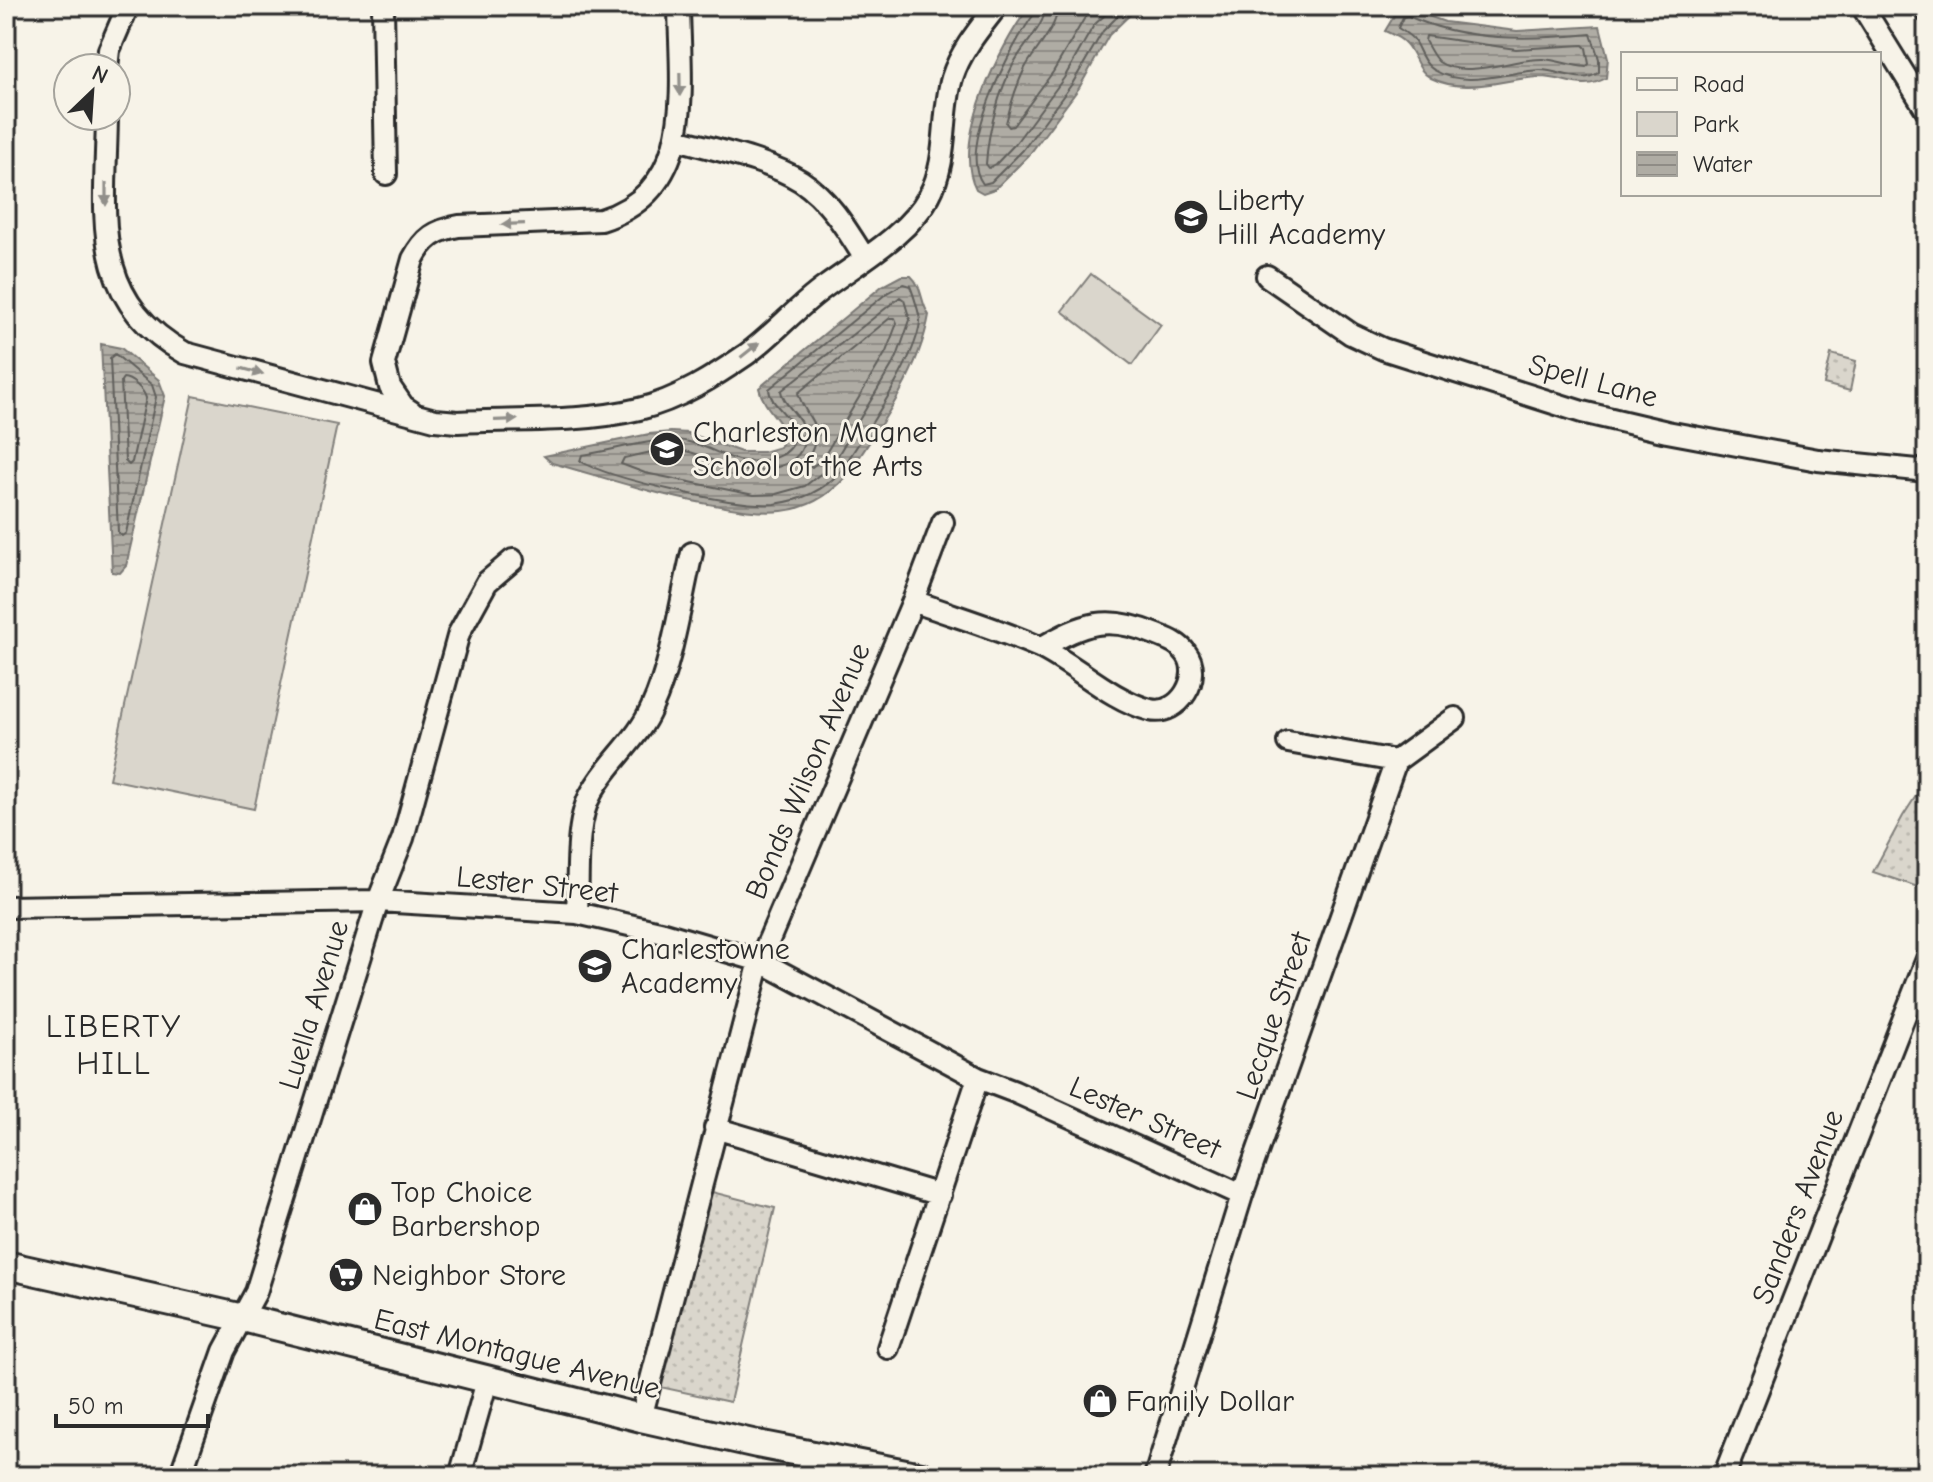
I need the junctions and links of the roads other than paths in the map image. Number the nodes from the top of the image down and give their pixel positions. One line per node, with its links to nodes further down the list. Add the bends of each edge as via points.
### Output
1 (128, 6): 8 (street)
2 (383, 6): 12 (street)
3 (679, 6): 11 (street, one-way to 11)
4 (997, 6): 13 (street, via 952,77 939,174 929,196 915,217)
5 (1862, 6): 9 (street)
6 (1923, 6): 7 (street)
7 (1927, 12)
8 (109, 52)
9 (1927, 111)
10 (107, 132): 15 (street, one-way to 15, via 106,243 132,311 150,329 185,353)
11 (677, 139): 13 (street, via 800,180 842,222); 15 (street, one-way to 15, via 660,178 643,199 620,214 601,220 459,226 430,235 413,259 384,363 390,387)
12 (386, 174)
13 (864, 257): 15 (street, one-way to 13, via 458,422 602,416 642,408 680,394 748,353)
14 (1267, 276): 16 (street, Spell Lane, via 1351,334 1383,349 1582,412 1818,460)
15 (415, 414)
16 (1927, 471)
17 (943, 522): 20 (street, Bonds Wilson Avenue)
18 (692, 553): 27 (street, via 653,706 591,793 582,821)
19 (513, 560): 25 (street, Luella Avenue, via 487,582 459,633 403,838)
20 (913, 601): 21 (street); 29 (street, Bonds Wilson Avenue)
21 (1041, 648): 21 (street, via 1088,679 1154,711 1169,710 1180,701 1192,673 1188,655 1175,642 1114,623 1092,623)
22 (1455, 718): 24 (street)
23 (1288, 742): 24 (street)
24 (1396, 761): 33 (street, Lecque Street)
25 (378, 901): 26 (street, Lester Street); 27 (street, Lester Street); 35 (street, Luella Avenue, via 256,1292)
26 (6, 907)
27 (577, 913): 29 (street, Lester Street)
28 (1927, 959): 43 (street, Sanders Avenue)
29 (760, 961): 30 (street, Lester Street); 31 (street, Bonds Wilson Avenue)
30 (978, 1078): 32 (street); 33 (street, Lester Street)
31 (715, 1128): 32 (street); 38 (street, Bonds Wilson Avenue)
32 (940, 1195): 36 (street)
33 (1242, 1195): 42 (street, Lecque Street)
34 (6, 1265): 35 (main road, East Montague Avenue)
35 (243, 1318): 37 (main road, East Montague Avenue); 39 (street, Luella Avenue, via 224,1351)
36 (888, 1348)
37 (487, 1381): 38 (main road, East Montague Avenue); 40 (street)
38 (641, 1418): 41 (main road, East Montague Avenue)
39 (180, 1476)
40 (460, 1476)
41 (921, 1476)
42 (1155, 1476)
43 (1724, 1476)

